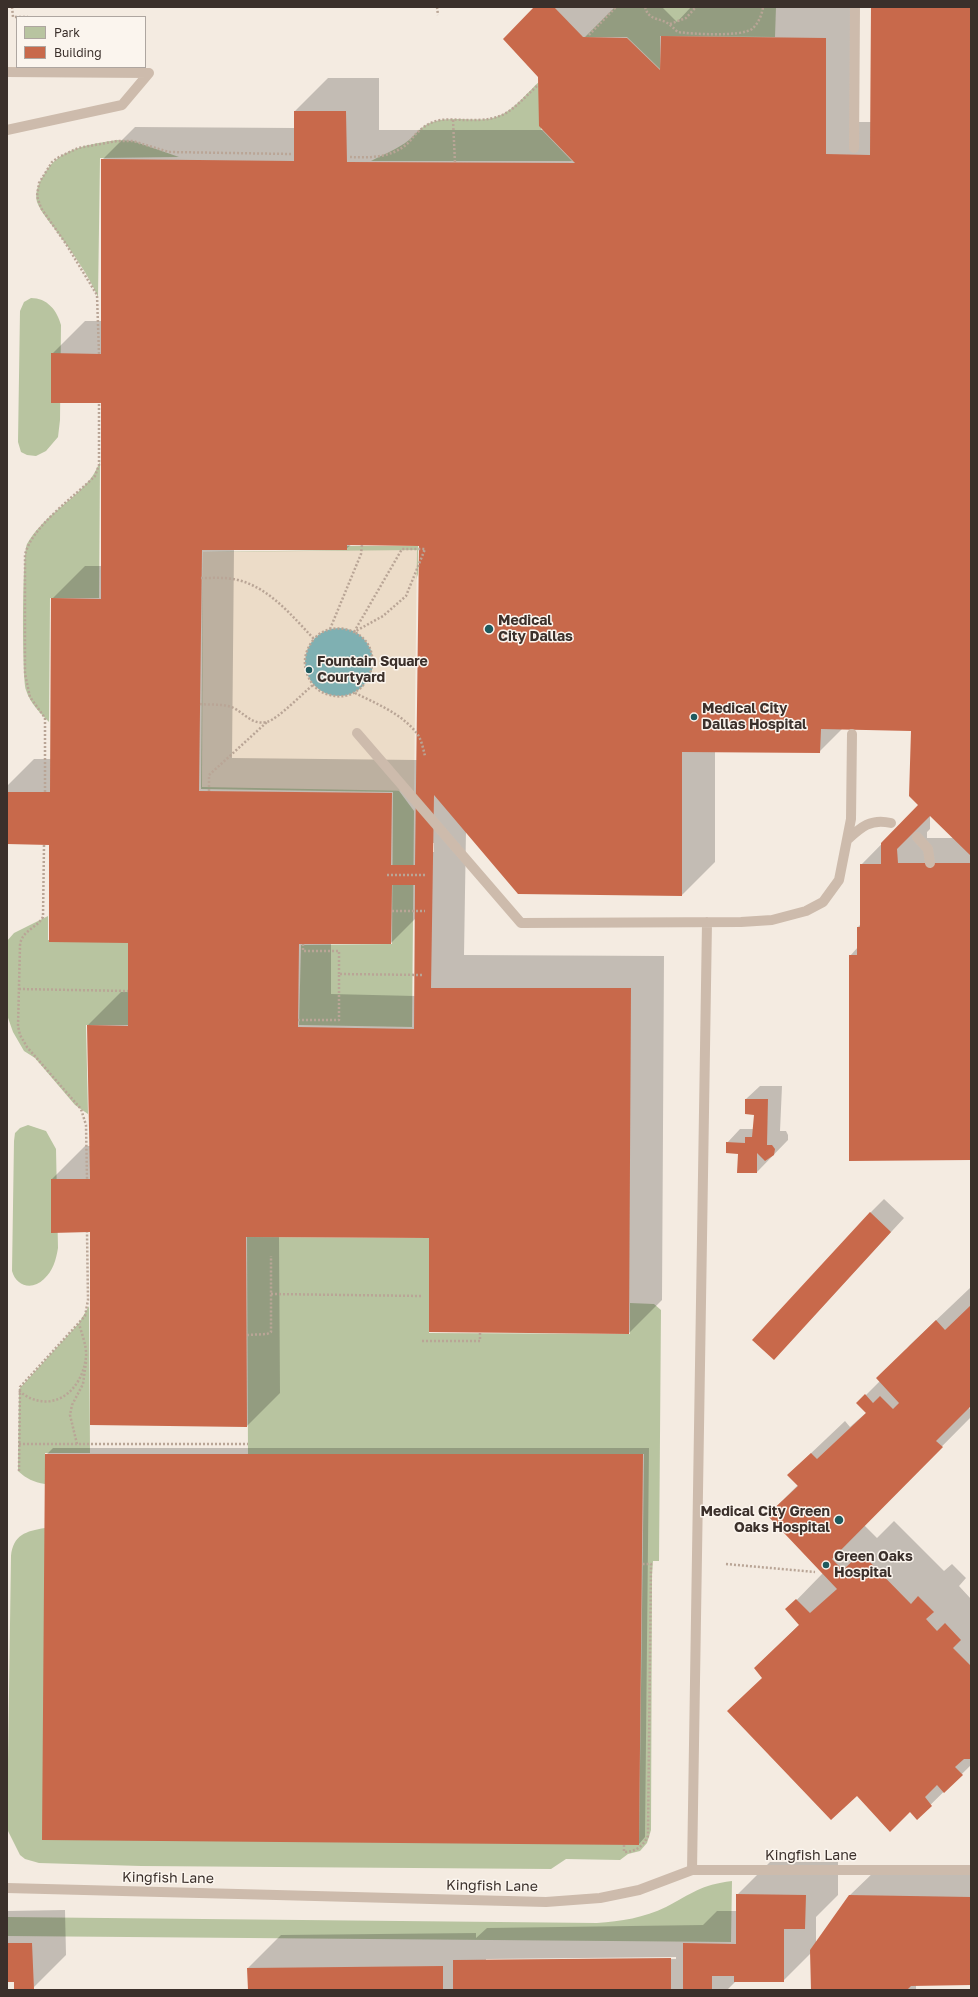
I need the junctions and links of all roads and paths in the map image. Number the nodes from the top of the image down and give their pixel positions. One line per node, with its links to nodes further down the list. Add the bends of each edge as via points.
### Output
1 (12, 7): 9 (path, via 12,17)
2 (437, 7): 8 (path)
3 (616, 7): 11 (path)
4 (645, 7): 10 (path, via 646,13 652,18)
5 (696, 7): 10 (path, via 686,18)
6 (763, 7): 10 (path, via 758,22 751,30 722,36 682,33)
7 (855, 7): 16 (lane)
8 (438, 14)
9 (16, 17)
10 (670, 24)
11 (589, 35)
12 (7, 72): 15 (lane, via 149,73 122,105)
13 (537, 86): 14 (path, via 516,107 501,117)
14 (453, 120): 18 (path, via 434,122 425,126 405,144 380,157); 19 (path)
15 (7, 130)
16 (854, 148)
17 (291, 154): 20 (path, via 169,152 133,141 117,141 78,148 52,162 40,183 37,196 41,208 97,295)
18 (350, 157)
19 (454, 163)
20 (99, 354)
21 (99, 403): 35 (path, via 99,465 95,476 36,532 27,546 25,555 25,674 30,697 45,718)
22 (362, 545): 24 (path, via 361,554)
23 (201, 578): 26 (path, via 238,580 257,588 279,604)
24 (330, 629): 25 (path); 26 (path)
25 (354, 632): 25 (path, via 402,549 425,549 406,596 383,616); 28 (path, via 366,641 373,661 366,683)
26 (314, 639): 27 (path, via 305,656 305,667)
27 (313, 685): 28 (path, via 325,694 336,697); 30 (path)
28 (354, 692): 33 (path, via 390,711 415,731)
29 (200, 704): 30 (path, via 228,706 253,721)
30 (267, 722): 34 (path, via 209,776)
31 (357, 732): 45 (lane, via 521,923)
32 (852, 734): 38 (lane, via 852,800)
33 (425, 756)
34 (209, 791)
35 (45, 792)
36 (891, 823): 38 (lane, via 880,820 861,826)
37 (917, 837): 40 (lane, via 928,848)
38 (847, 840): 45 (lane, via 839,880 823,902 806,911 772,920)
39 (44, 845): 49 (path, via 43,917 21,939)
40 (930, 863)
41 (387, 875): 42 (path)
42 (425, 875)
43 (392, 911): 44 (path)
44 (425, 911)
45 (707, 922): 71 (lane)
46 (303, 944): 47 (path, via 303,951 339,951)
47 (339, 974): 48 (path); 51 (path, via 339,1020)
48 (424, 976)
49 (19, 989): 50 (path); 52 (path, via 18,1026 23,1042 81,1109 84,1117)
50 (128, 991)
51 (298, 1020)
52 (87, 1179)
53 (88, 1232): 57 (path, via 88,1309)
54 (271, 1256): 55 (path)
55 (271, 1294): 56 (path); 59 (path, via 271,1332)
56 (422, 1296)
57 (79, 1324): 61 (path); 62 (path)
58 (480, 1332): 60 (path, via 480,1341)
59 (247, 1335)
60 (422, 1341)
61 (86, 1357): 62 (path, via 74,1386 55,1401 42,1402 28,1397); 64 (path, via 83,1384 72,1405 70,1415)
62 (19, 1390): 63 (path)
63 (19, 1444): 64 (path); 66 (path)
64 (77, 1444): 65 (path)
65 (248, 1444)
66 (19, 1471)
67 (642, 1564): 70 (path, via 651,1564 648,1836 637,1850 624,1852)
68 (726, 1564): 69 (path)
69 (815, 1572)
70 (624, 1844)
71 (692, 1870): 72 (lane, Kingfish Lane); 73 (lane, Kingfish Lane, via 639,1890 600,1898 554,1902)
72 (971, 1870)
73 (7, 1888)

